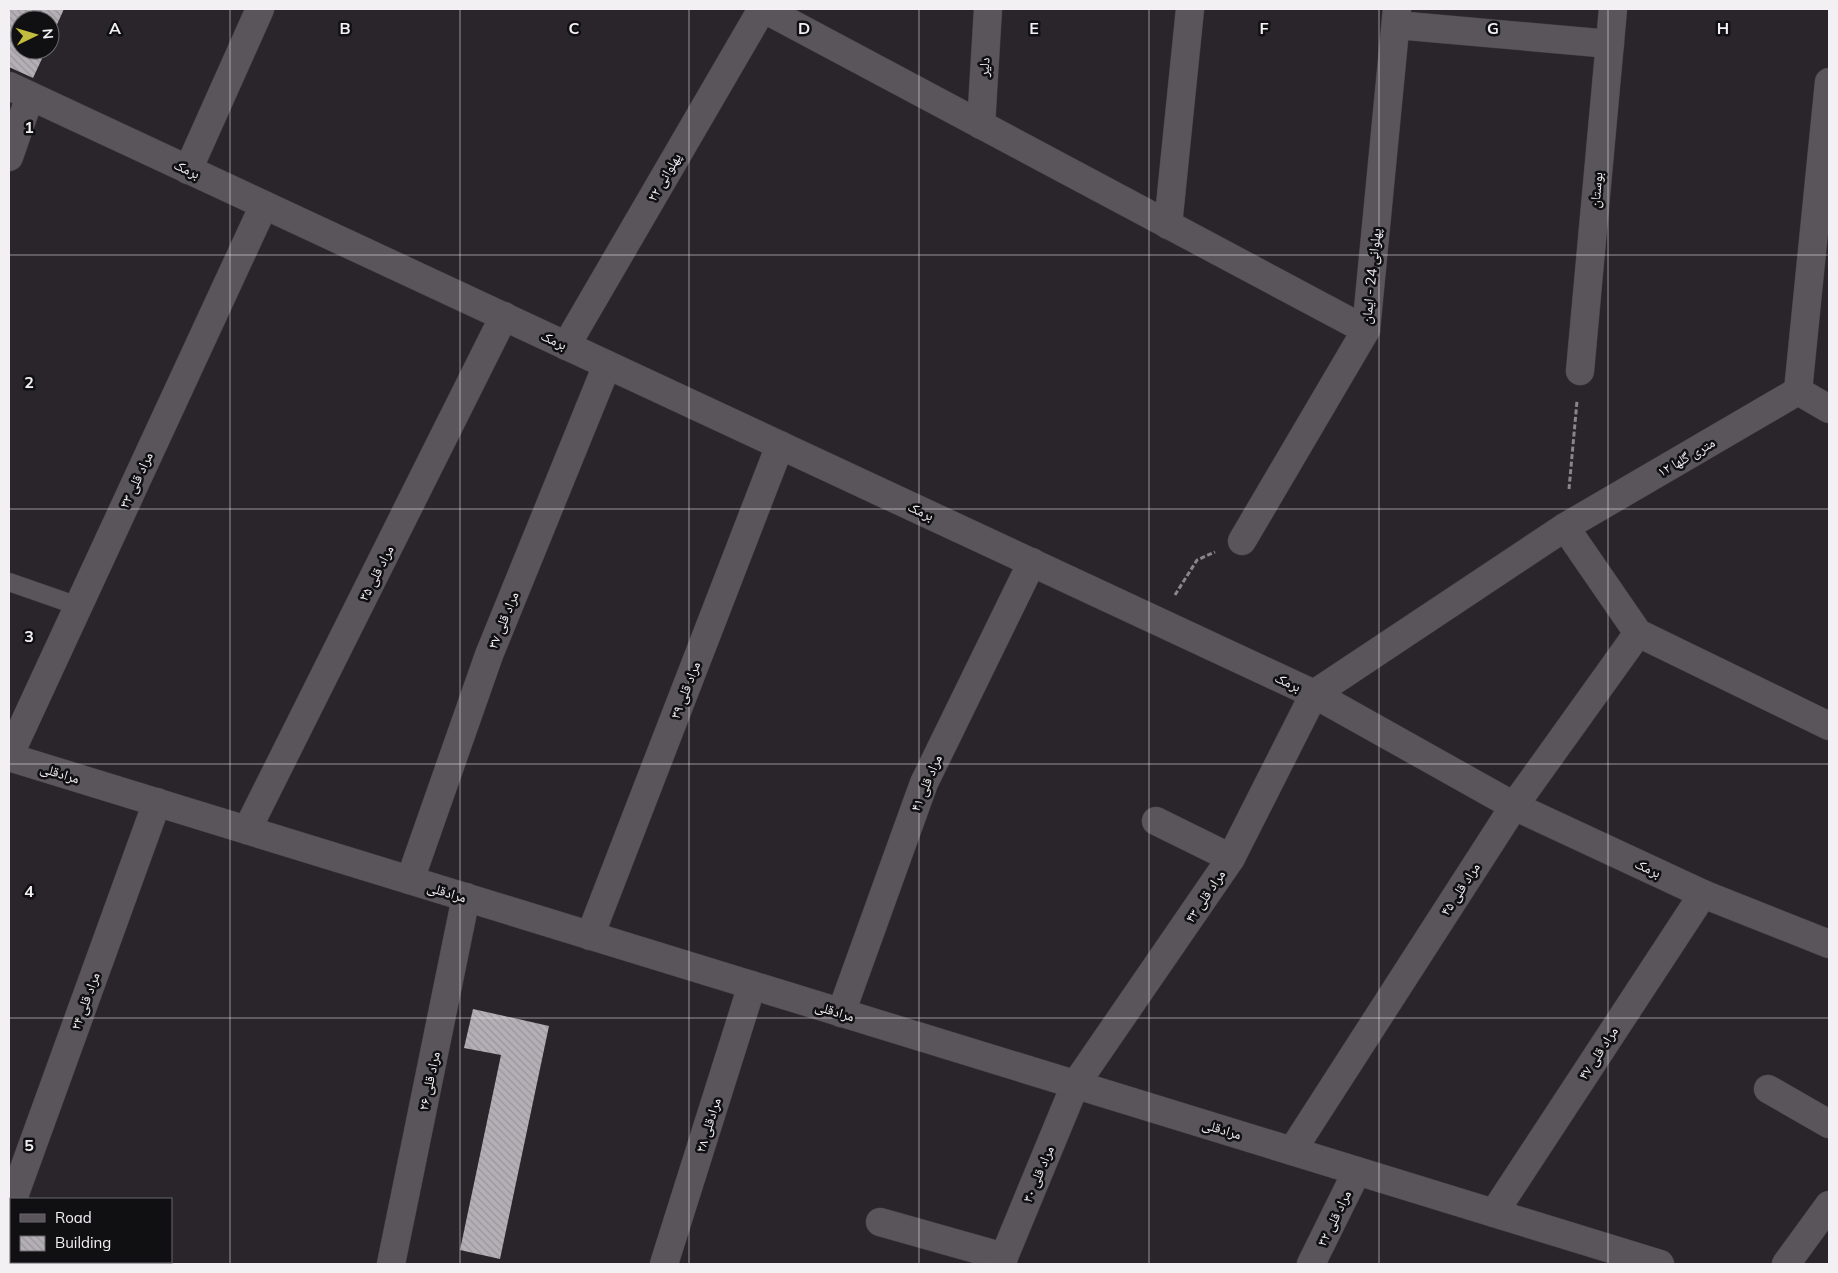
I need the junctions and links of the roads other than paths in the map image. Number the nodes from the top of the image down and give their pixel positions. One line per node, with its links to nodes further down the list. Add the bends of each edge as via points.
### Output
1 (260, 9): 12 (street)
2 (763, 9): 10 (street); 17 (street, پهلوانی ۲۲)
3 (988, 9): 10 (street, دلیر)
4 (1190, 9): 14 (street)
5 (1613, 9): 7 (street, بوستان)
6 (1396, 17): 7 (street); 16 (street, پهلوانی 24 - ایمان)
7 (1610, 44): 19 (street, بوستان)
8 (1829, 82): 20 (street)
9 (19, 91): 11 (street); 12 (street, برمک)
10 (981, 124): 14 (street)
11 (9, 157)
12 (188, 170): 13 (street, برمک)
13 (264, 205): 15 (street, برمک); 27 (street, مراد قلی ۳۳)
14 (1168, 225): 16 (street)
15 (504, 316): 17 (street, برمک); 35 (street, مراد قلی ۳۵)
16 (1366, 330): 24 (street, پهلوانی 24 - ایمان)
17 (566, 346): 18 (street, برمک)
18 (608, 365): 22 (street, برمک); 37 (street, مراد قلی ۳۷, via 489,655)
19 (1580, 371)
20 (1798, 391): 21 (street); 23 (street, ۱۲ متری گلها)
21 (1829, 409)
22 (780, 445): 25 (street, برمک); 40 (street, مراد قلی ۳۹)
23 (1565, 527): 28 (street); 29 (street, ۱۲ متری گلها)
24 (1242, 541)
25 (1032, 562): 29 (street, برمک); 43 (street, مراد قلی ۴۱, via 924,783)
26 (9, 582): 27 (lane)
27 (78, 606): 31 (street, مراد قلی ۳۳)
28 (1638, 633): 30 (street); 33 (street, مراد قلی ۴۵)
29 (1314, 694): 33 (street, برمک); 36 (street, مراد قلی ۴۳)
30 (1829, 726)
31 (9, 756): 32 (street, مرادقلی)
32 (157, 802): 35 (street, مرادقلی); 49 (street, مراد قلی ۲۴)
33 (1514, 806): 38 (street, برمک); 47 (street, مراد قلی ۴۵)
34 (1156, 820): 36 (street)
35 (247, 830): 37 (street, مرادقلی)
36 (1231, 858): 44 (street, مراد قلی ۴۳)
37 (410, 880): 39 (street, مرادقلی)
38 (1703, 894): 41 (street, برمک); 51 (street, مراد قلی ۴۷)
39 (466, 897): 40 (street, مرادقلی); 54 (street, مراد قلی ۲۶)
40 (590, 936): 42 (street, مرادقلی)
41 (1829, 944)
42 (752, 985): 43 (street, مرادقلی); 55 (street, مرادقلی ۲۸)
43 (841, 1013): 44 (street, مرادقلی)
44 (1075, 1085): 47 (street, مرادقلی); 53 (street, مراد قلی ۳۰)
45 (1768, 1089): 46 (street)
46 (1829, 1124)
47 (1292, 1151): 48 (street, مرادقلی)
48 (1357, 1171): 51 (street, مرادقلی); 56 (street, مراد قلی ۳۲)
49 (13, 1198)
50 (1829, 1205): 58 (street)
51 (1494, 1213): 57 (street, مرادقلی)
52 (880, 1222): 53 (street)
53 (1002, 1260)
54 (391, 1264)
55 (664, 1264)
56 (1311, 1264)
57 (1660, 1264)
58 (1786, 1264)

